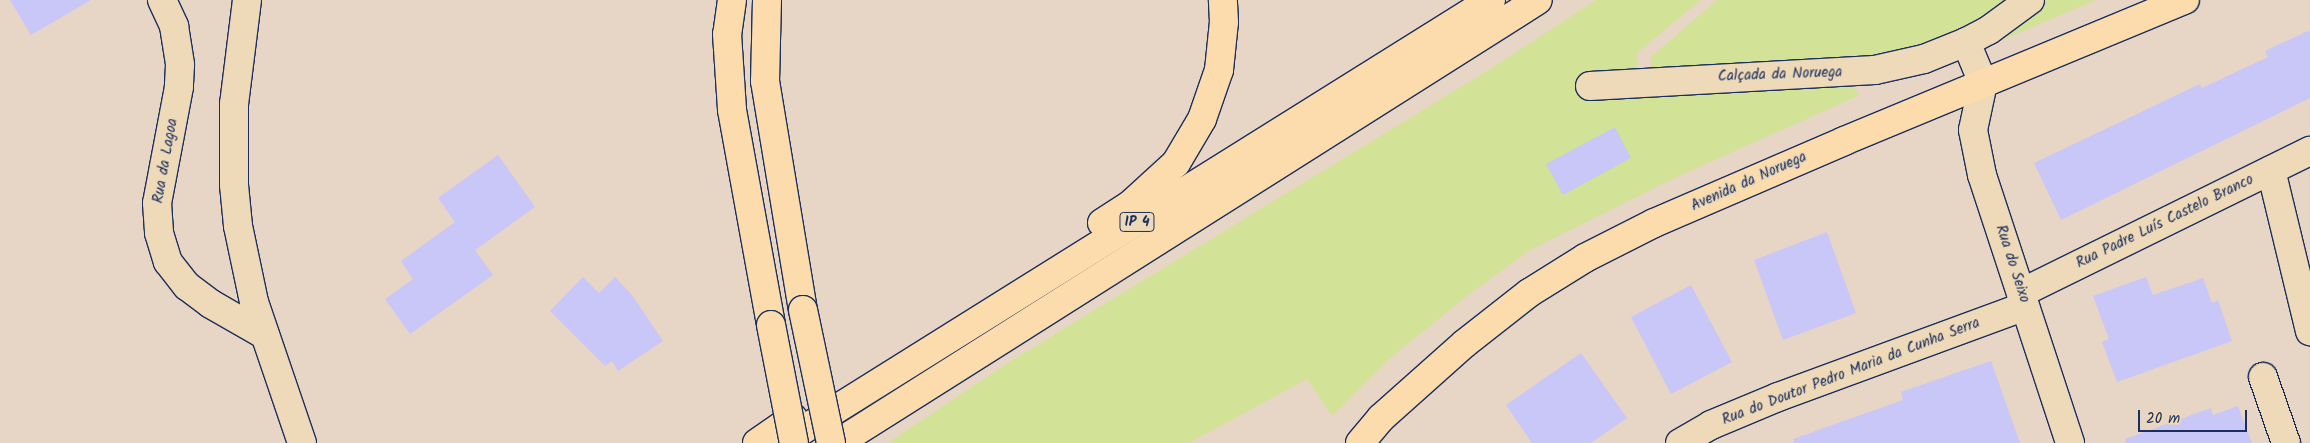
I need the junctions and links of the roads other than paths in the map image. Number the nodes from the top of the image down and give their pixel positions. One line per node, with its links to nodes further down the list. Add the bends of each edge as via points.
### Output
1 (162, 0): 17 (street, Rua da Lagoa, via 174,26 180,65 179,87 156,203 159,233 168,262 187,286)
2 (247, 0): 17 (street, via 234,104 234,185 245,269)
3 (732, 0): 22 (main road, bridge, via 727,34 732,110)
4 (767, 0): 23 (main road, bridge, via 765,81 803,310)
5 (1223, 0): 20 (main road, via 1219,70 1202,119 1176,162 1155,184 1108,220)
6 (1491, 0): 21 (main road, IP 4)
7 (1538, 0): 24 (main road, IP 4)
8 (2030, 0): 10 (street, Calçada da Noruega, via 1989,30)
9 (2185, 0): 11 (main road, Avenida da Noruega)
10 (1966, 42): 11 (street); 12 (street, Calçada da Noruega, via 1924,59 1875,70)
11 (1983, 83): 15 (street, Rua do Seixo, via 1973,122 1975,145); 25 (main road, Avenida da Noruega, via 1662,220 1585,258 1529,293 1464,344 1388,412)
12 (1590, 86)
13 (2310, 151): 14 (street, Rua Padre Luís Castelo Branco)
14 (2271, 170): 15 (street, Rua Padre Luís Castelo Branco); 16 (street)
15 (2023, 299): 26 (street, Rua do Doutor Pedro Maria da Cunha Serra, via 1769,400 1711,425); 27 (street, Rua do Seixo)
16 (2310, 330)
17 (265, 335): 19 (street)
18 (2263, 377): 28 (street)
19 (302, 443)
20 (757, 443)
21 (782, 443)
22 (794, 443)
23 (831, 443)
24 (838, 443)
25 (1360, 443)
26 (1680, 443)
27 (2070, 443)
28 (2286, 443)

